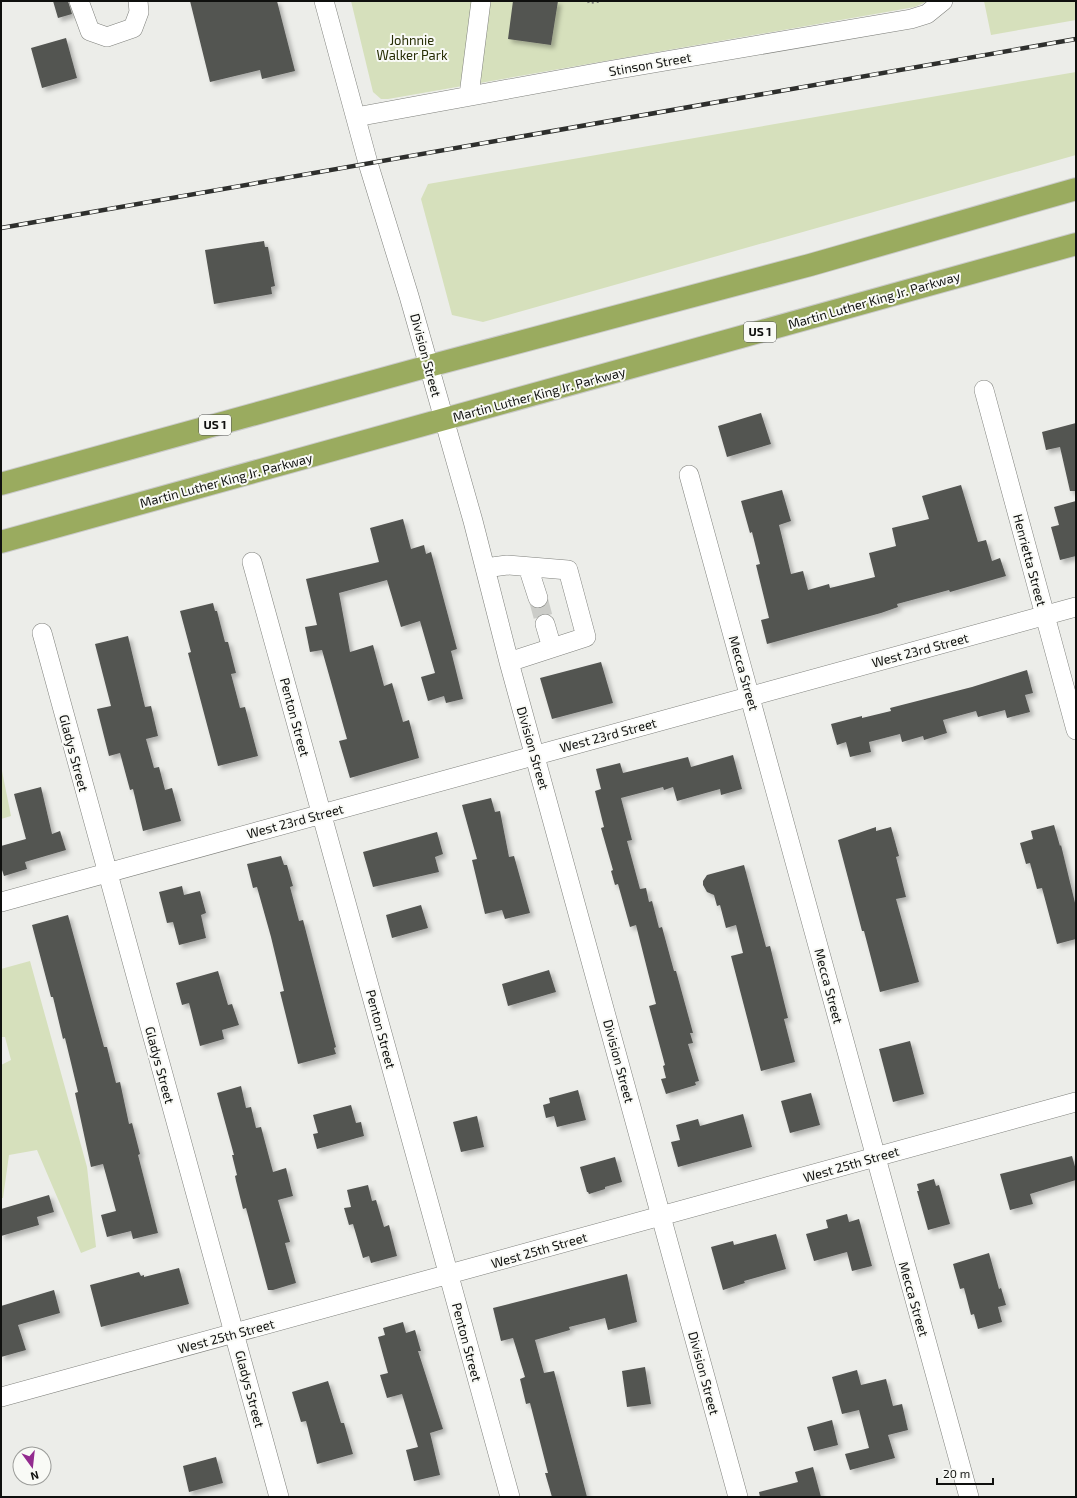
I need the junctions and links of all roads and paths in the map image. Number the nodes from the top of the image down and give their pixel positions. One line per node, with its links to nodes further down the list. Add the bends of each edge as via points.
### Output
1 (79, 1): 2 (street, via 90,31 107,37 133,28 139,12)
2 (138, 1)
3 (324, 1): 9 (street, Division Street)
4 (481, 1): 8 (street)
5 (588, 1): 6 (path)
6 (601, 1)
7 (942, 2): 8 (street, Stinson Street, via 927,14 911,19)
8 (468, 96): 9 (street, Stinson Street)
9 (356, 117): 12 (street, Division Street)
10 (1076, 189): 12 (highway, US 1, via 810,265)
11 (1076, 244): 14 (highway, Martin Luther King Jr. Parkway / US 1)
12 (429, 366): 14 (street, Division Street); 16 (highway, US 1)
13 (984, 390): 23 (street, Henrietta Street)
14 (443, 420): 17 (highway, Martin Luther King Jr. Parkway / US 1); 20 (street, Division Street)
15 (689, 475): 28 (street, Mecca Street)
16 (1, 484)
17 (1, 542)
18 (252, 562): 31 (street, Penton Street)
19 (528, 567): 20 (street, via 507,565); 21 (street); 26 (street, via 568,570 586,638)
20 (486, 568): 27 (street, Division Street)
21 (538, 598)
22 (1076, 607): 23 (street, West 23rd Street)
23 (1045, 616): 28 (street, West 23rd Street); 29 (street, Henrietta Street)
24 (545, 624): 26 (street)
25 (42, 633): 32 (street, Gladys Street)
26 (552, 648): 27 (street)
27 (509, 662): 30 (street, Division Street)
28 (750, 697): 30 (street, West 23rd Street); 35 (street, Mecca Street)
29 (1076, 730)
30 (535, 754): 31 (street, West 23rd Street); 36 (street, Division Street)
31 (322, 814): 32 (street, West 23rd Street); 37 (street, Penton Street)
32 (107, 872): 33 (street, West 23rd Street); 38 (street, Gladys Street)
33 (1, 902)
34 (1076, 1102): 35 (street, West 25th Street)
35 (875, 1157): 36 (street, West 25th Street); 43 (street, Mecca Street)
36 (662, 1216): 37 (street, West 25th Street); 42 (street, Division Street)
37 (449, 1275): 38 (street, West 25th Street); 41 (street, Penton Street)
38 (235, 1334): 39 (street, West 25th Street); 40 (street, Gladys Street)
39 (1, 1397)
40 (279, 1497)
41 (510, 1497)
42 (738, 1497)
43 (969, 1497)

